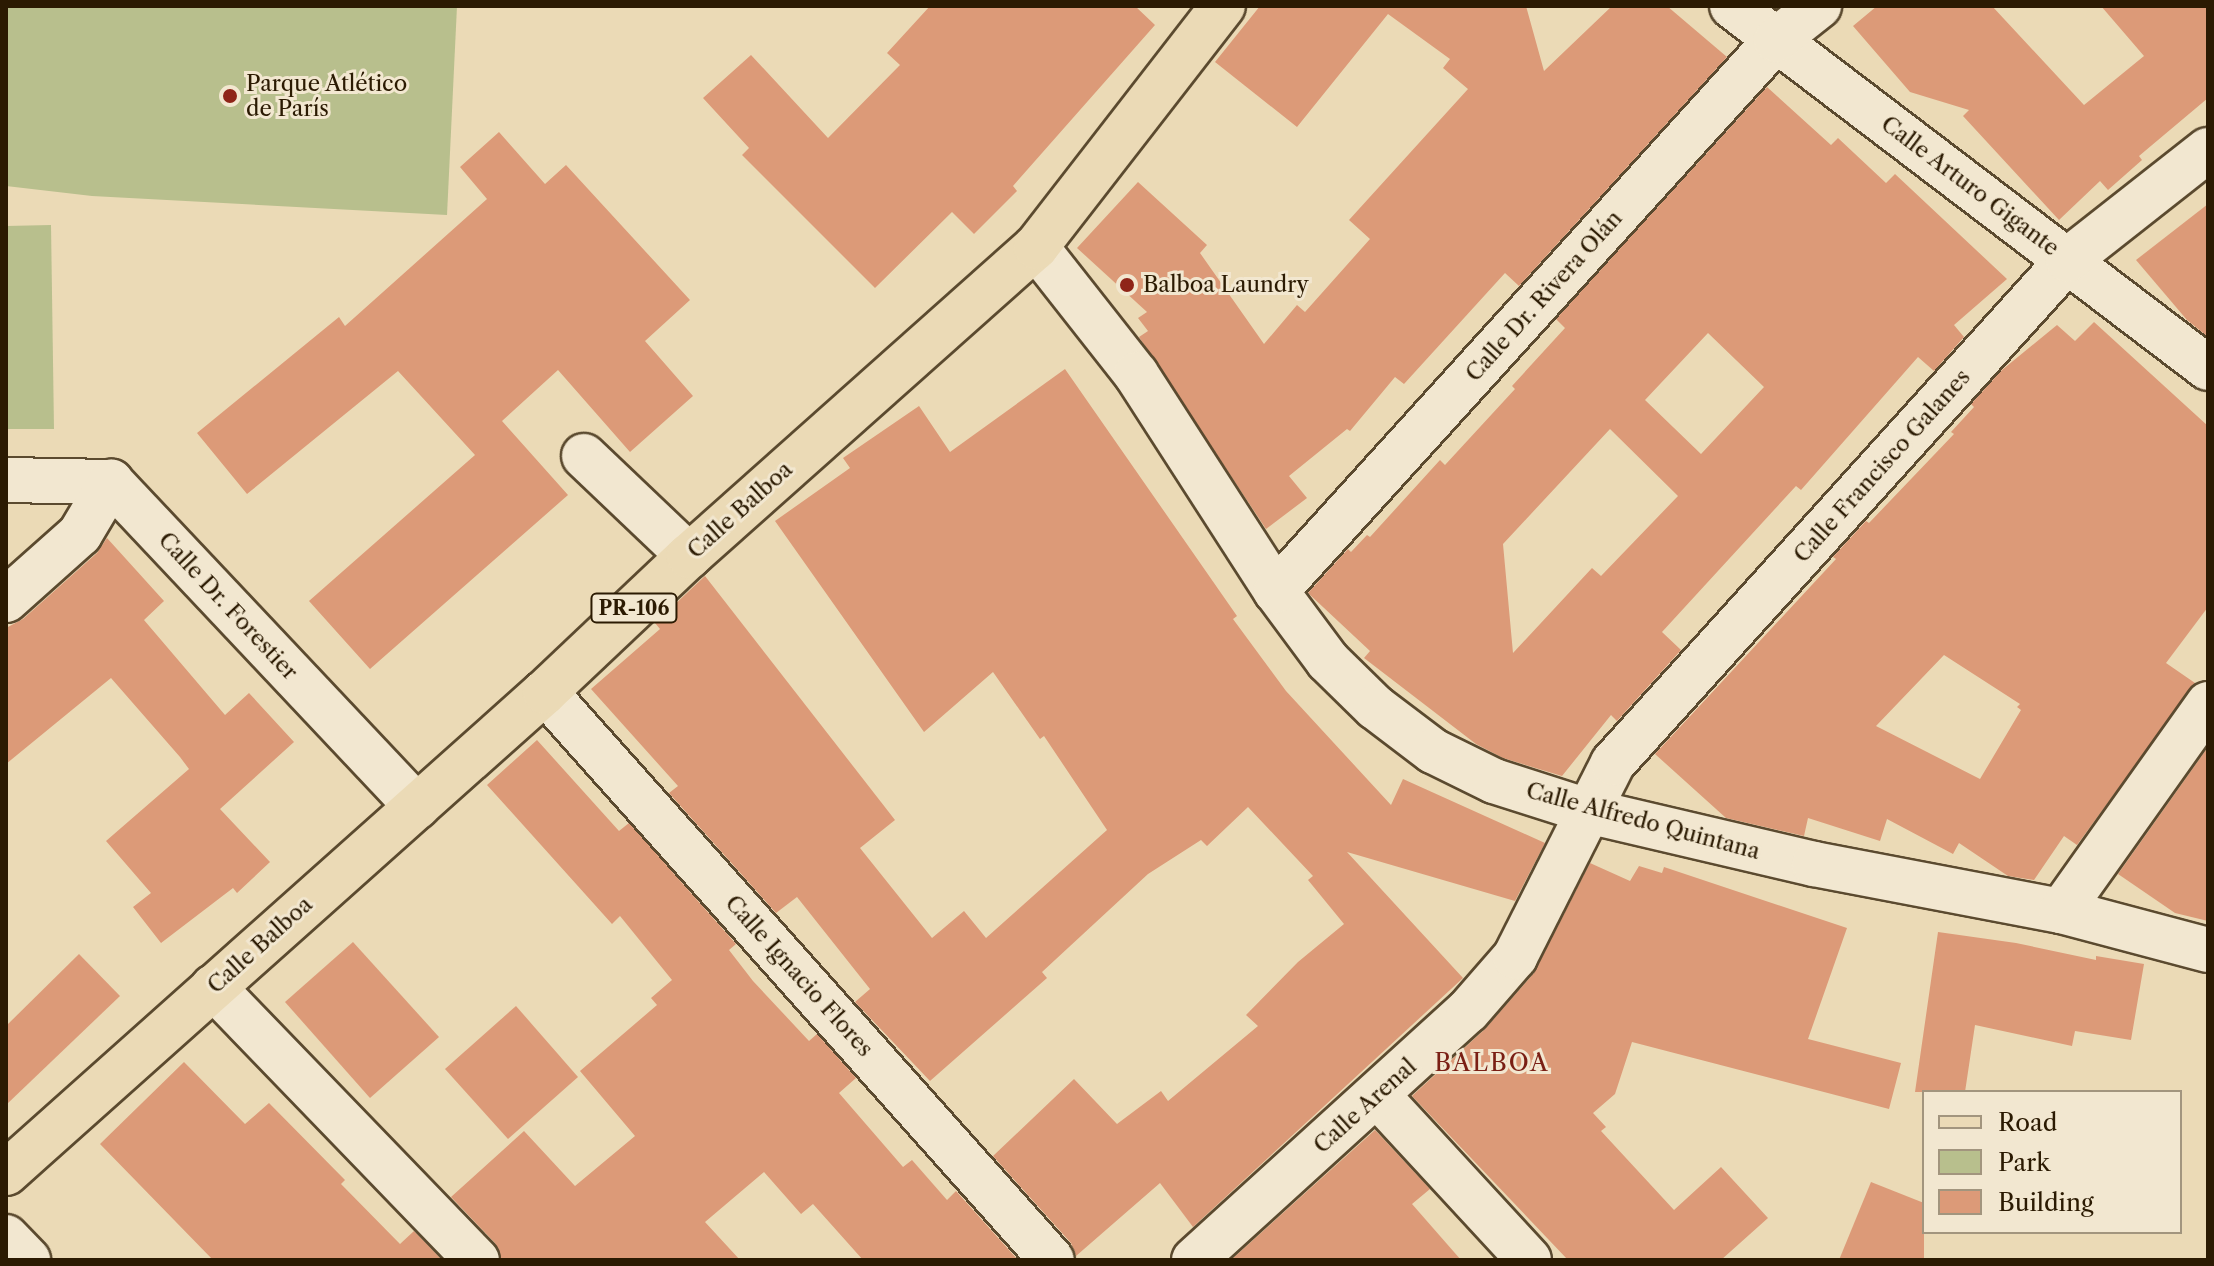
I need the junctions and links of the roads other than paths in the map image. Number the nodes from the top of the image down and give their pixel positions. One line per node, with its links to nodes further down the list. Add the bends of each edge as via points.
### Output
1 (1223, 6): 6 (main road, Calle Balboa / PR-106)
2 (1732, 6): 4 (street, Calle Arturo Gigante)
3 (1819, 6): 4 (street, Calle Dr. Rivera Olán)
4 (1776, 40): 7 (street, Calle Arturo Gigante); 13 (street, Calle Dr. Rivera Olán)
5 (2208, 150): 7 (street, Calle Francisco Galanes)
6 (1036, 247): 12 (main road, Calle Balboa / PR-106); 13 (street, Calle Alfredo Quintana, via 1136,374)
7 (2068, 260): 8 (street, Calle Arturo Gigante); 18 (street, Calle Francisco Galanes, via 1613,763)
8 (2208, 368)
9 (584, 456): 12 (street)
10 (6, 480): 11 (street)
11 (111, 482): 14 (street, via 80,534); 17 (street, Calle Dr. Forestier)
12 (689, 556): 15 (main road, Calle Balboa / PR-106)
13 (1276, 591): 18 (street, Calle Alfredo Quintana, via 1328,661 1375,707 1433,751 1494,781)
14 (6, 600)
15 (545, 692): 17 (main road, Calle Balboa / PR-106); 27 (street, Calle Ignacio Flores)
16 (2208, 704): 19 (street)
17 (417, 807): 21 (main road, Calle Balboa / PR-106)
18 (1588, 811): 19 (street, Calle Alfredo Quintana, via 1814,864); 22 (street, Calle Arenal, via 1515,957 1468,1011)
19 (2061, 911): 20 (street, Calle Alfredo Quintana)
20 (2208, 950)
21 (213, 987): 23 (main road, Calle Balboa / PR-106); 26 (street)
22 (1377, 1095): 28 (street, Calle Arenal); 29 (street)
23 (6, 1173)
24 (6, 1237): 25 (street)
25 (28, 1260)
26 (477, 1260)
27 (1052, 1260)
28 (1194, 1260)
29 (1529, 1260)

